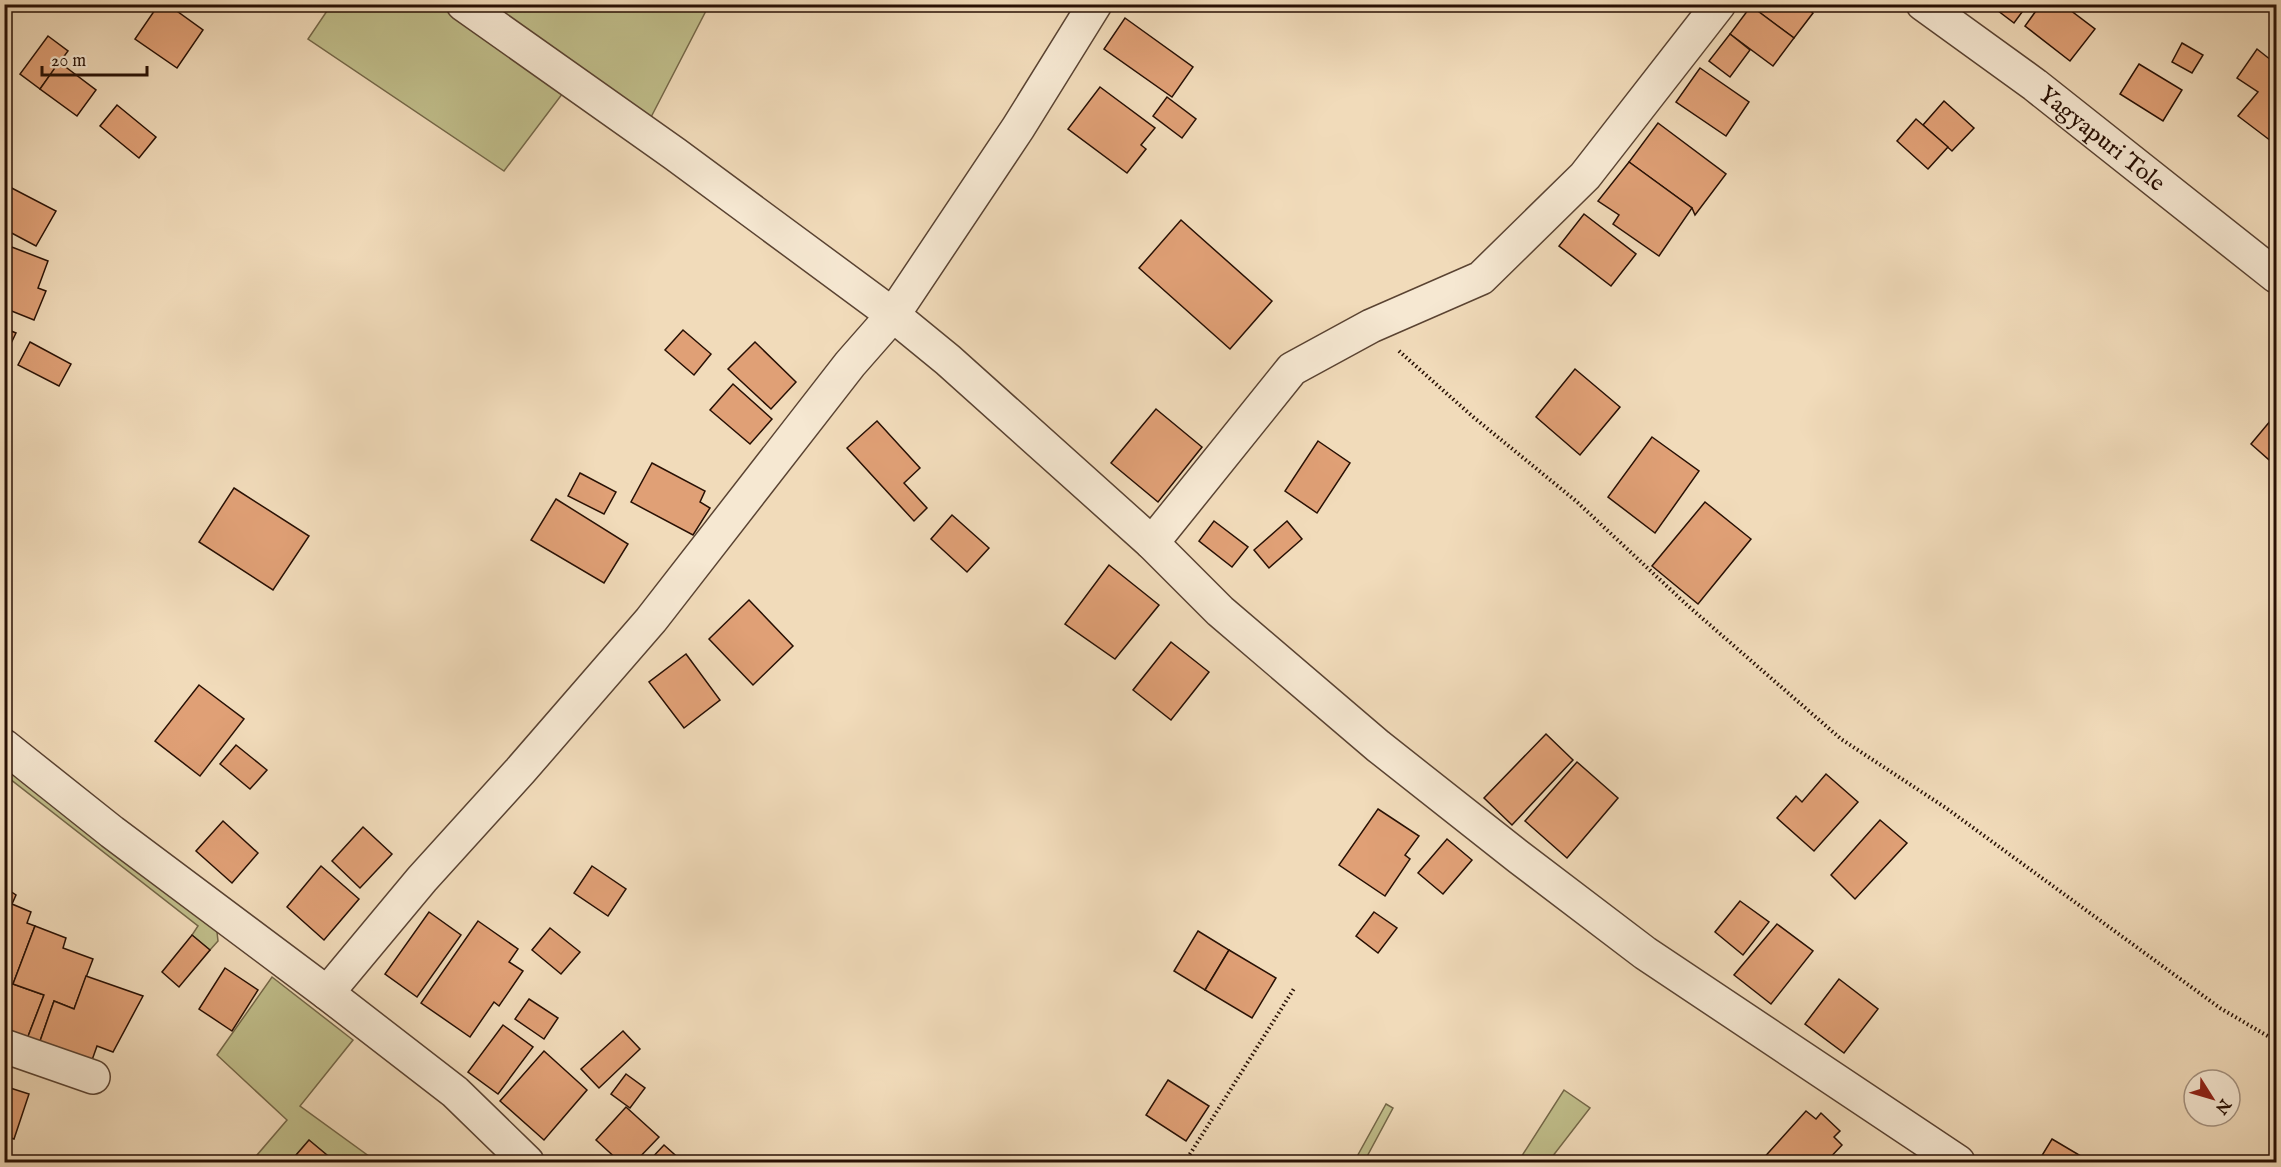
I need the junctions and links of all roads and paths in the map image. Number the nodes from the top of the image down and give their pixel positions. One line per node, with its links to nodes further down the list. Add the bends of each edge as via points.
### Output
1 (463, 4): 6 (street)
2 (1095, 4): 6 (street)
3 (1719, 4): 7 (street, via 1585,176 1481,278)
4 (1923, 4): 5 (street, Yagyapuri Tole, via 2035,85)
5 (2277, 276)
6 (893, 315): 8 (street); 11 (street, via 843,373 651,620 422,879)
7 (1371, 326): 8 (street, via 1292,369); 12 (path, via 1576,501 1687,605 1841,738 1946,808 2220,1008)
8 (1152, 543): 17 (street, via 1220,611 1378,746 1520,858 1645,953)
9 (4, 746): 11 (street)
10 (1295, 987): 16 (path)
11 (327, 993): 15 (street, via 455,1092)
12 (2277, 1041)
13 (4, 1046): 14 (street)
14 (93, 1077)
15 (527, 1162)
16 (1185, 1162)
17 (1958, 1162)

